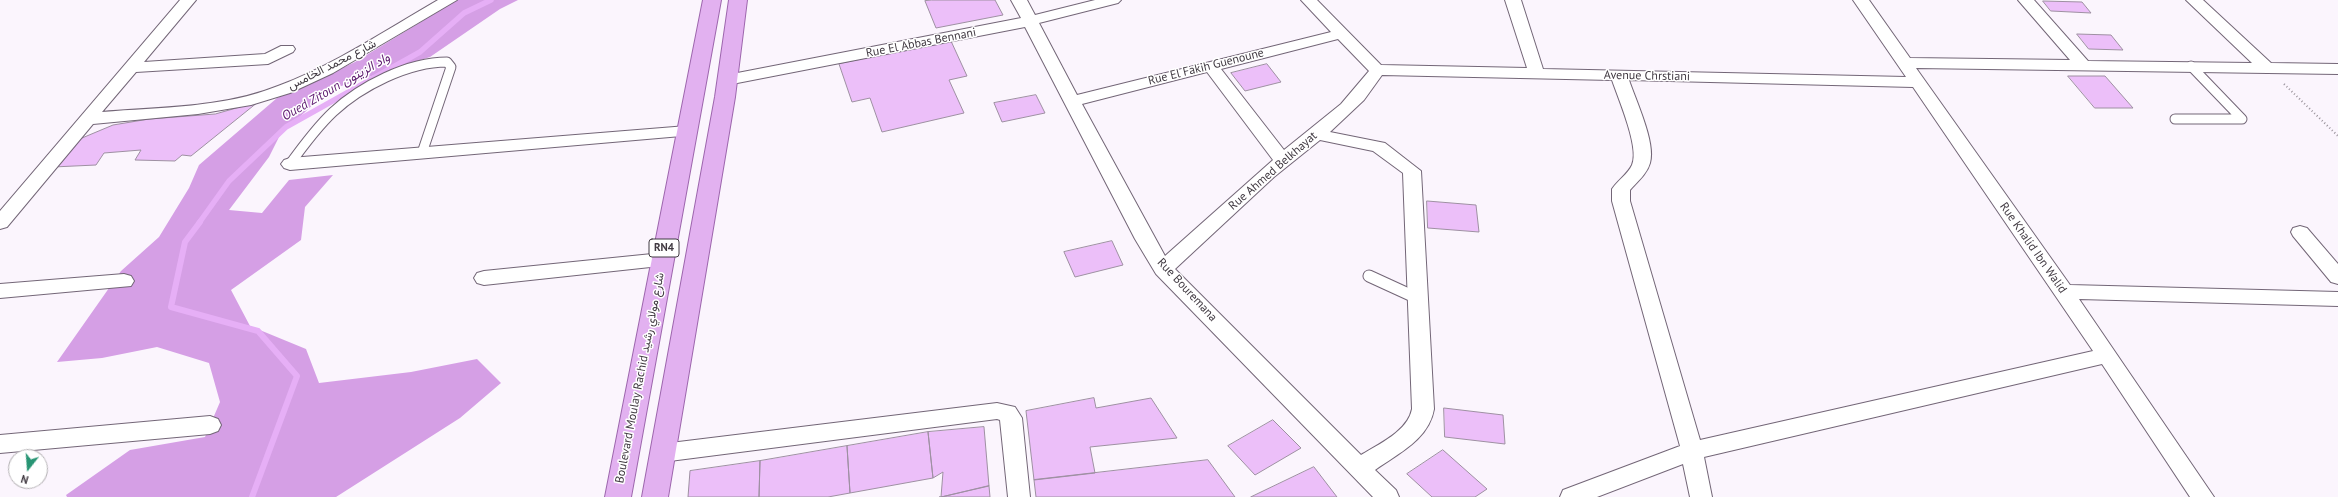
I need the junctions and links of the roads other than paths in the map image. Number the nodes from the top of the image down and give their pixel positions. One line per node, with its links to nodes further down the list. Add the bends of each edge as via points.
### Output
1 (188, 0): 19 (street)
2 (449, 0): 28 (street, شارع محمد الخامس, via 327,70 284,90 251,100 198,109)
3 (712, 0): 30 (main road, Boulevard Moulay Rachid شارع مولاي رشيد / RN4)
4 (738, 0): 25 (main road, RN4)
5 (1019, 0): 12 (street, Rue Bouremana)
6 (1113, 0): 12 (street, Rue El Abbas Bennani)
7 (1309, 0): 13 (street)
8 (1513, 0): 23 (street)
9 (1861, 0): 15 (street, Rue Khalid Ibn Walid)
10 (2026, 0): 16 (street)
11 (2194, 0): 20 (street)
12 (1030, 21): 25 (street, Rue El Abbas Bennani); 27 (street, Rue Bouremana)
13 (1341, 34): 17 (street, Rue El Fakih Guenoune); 22 (street)
14 (287, 49): 19 (street, via 268,59)
15 (1904, 62): 16 (street); 26 (street, Rue Khalid Ibn Walid)
16 (2083, 65): 18 (street)
17 (1210, 66): 27 (street, Rue El Fakih Guenoune); 33 (street)
18 (2191, 66): 20 (street); 29 (lane, via 2242,119)
19 (130, 68): 28 (street)
20 (2266, 68): 21 (street)
21 (2338, 69)
22 (1377, 70): 23 (street, Avenue Chrstiani); 31 (street, Rue Ahmed Belkhayat, via 1368,86)
23 (1536, 73): 24 (street, Avenue Chrstiani)
24 (1619, 75): 26 (street, Avenue Chrstiani); 50 (street, via 1642,148 1642,161 1637,172 1621,189 1621,201)
25 (727, 80): 51 (main road, RN4)
26 (1916, 82): 44 (street, Rue Khalid Ibn Walid)
27 (1072, 101): 38 (street, Rue Bouremana, via 1144,239)
28 (87, 119): 35 (street)
29 (2175, 119)
30 (687, 131): 32 (street); 37 (main road, Boulevard Moulay Rachid شارع مولاي رشيد / RN4)
31 (1316, 134): 33 (street, Rue Ahmed Belkhayat); 45 (street, via 1380,147 1412,171)
32 (422, 153): 34 (street); 34 (lane, via 450,66 447,62 436,61 416,66 368,86 346,100 327,116)
33 (1283, 161): 38 (street, Rue Ahmed Belkhayat)
34 (290, 164)
35 (0, 223)
36 (2300, 232): 40 (street)
37 (662, 260): 41 (street); 53 (main road, Boulevard Moulay Rachid شارع مولاي رشيد / RN4)
38 (1163, 268): 52 (street, Rue Bouremana)
39 (1369, 276): 45 (lane)
40 (2338, 277)
41 (484, 278)
42 (124, 281): 43 (street)
43 (0, 291)
44 (2064, 292): 46 (street); 47 (street, Rue Khalid Ibn Walid)
45 (1417, 298): 52 (street, via 1423,409 1421,421 1412,432)
46 (2338, 299)
47 (2108, 354): 50 (street); 59 (street, Rue Khalid Ibn Walid)
48 (210, 425): 49 (street)
49 (0, 444)
50 (1692, 451): 57 (street); 58 (street)
51 (662, 453): 54 (main road, RN4); 55 (street, via 997,410 1007,413 1011,418)
52 (1359, 469): 56 (street, Rue Bouremana)
53 (618, 497)
54 (655, 497)
55 (1019, 497)
56 (1388, 497)
57 (1570, 497)
58 (1701, 497)
59 (2204, 497)

